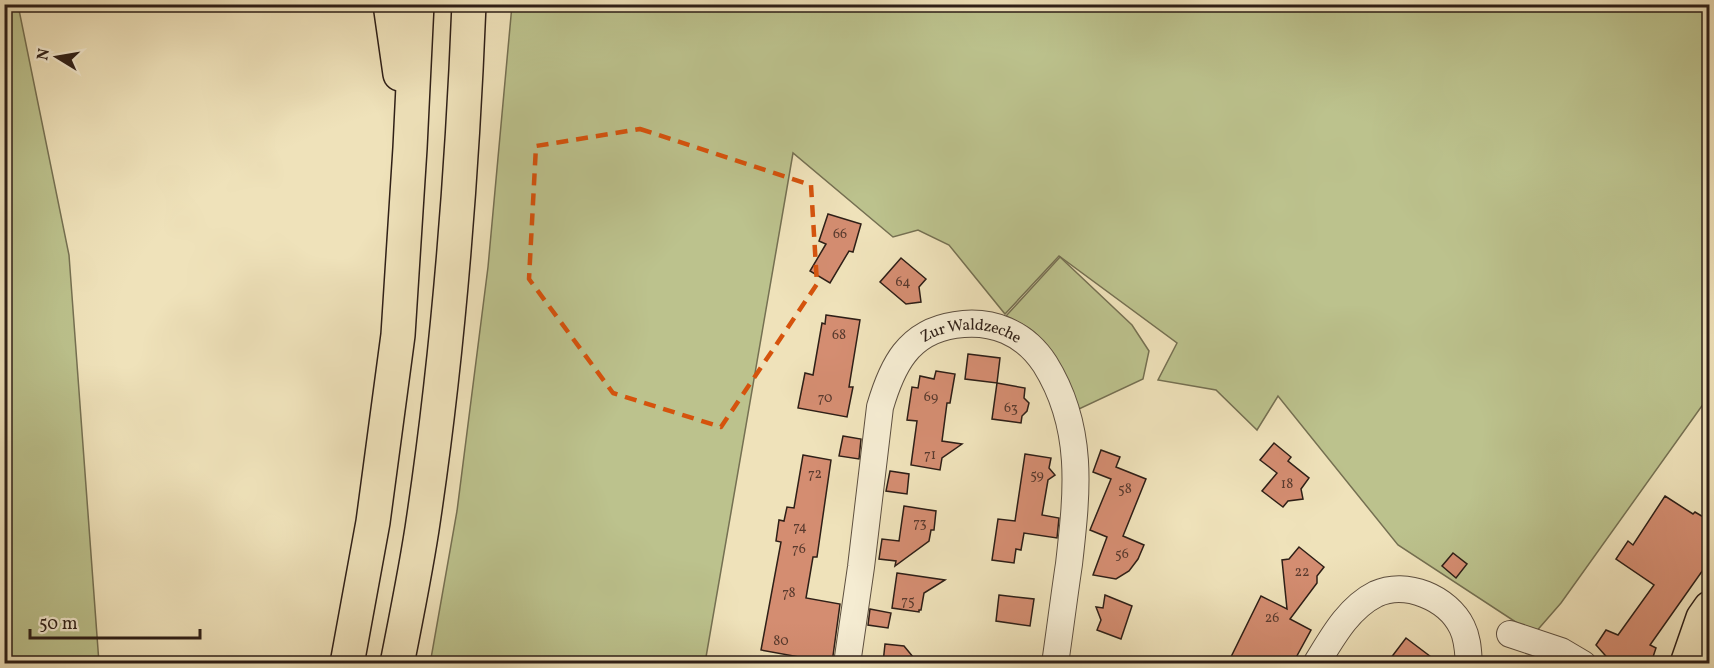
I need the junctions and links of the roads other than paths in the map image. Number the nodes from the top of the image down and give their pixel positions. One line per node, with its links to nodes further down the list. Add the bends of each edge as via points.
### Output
1 (390, 4): 4 (main road)
2 (417, 4): 4 (main road)
3 (469, 4): 8 (main road, via 445,341 422,529)
4 (410, 148): 7 (main road, via 398,335 373,522)
5 (1710, 608): 14 (main road)
6 (1510, 634): 13 (street, via 1562,651)
7 (347, 663)
8 (398, 663)
9 (847, 663): 10 (street, Zur Waldzeche, via 880,407 887,382 898,360 927,334 969,322 999,327 1026,341 1055,380 1067,409 1074,443 1077,498)
10 (1055, 663)
11 (1316, 663): 12 (street, via 1354,609 1377,594 1393,590 1433,597 1453,613 1468,645)
12 (1469, 663)
13 (1583, 663)
14 (1687, 663)

